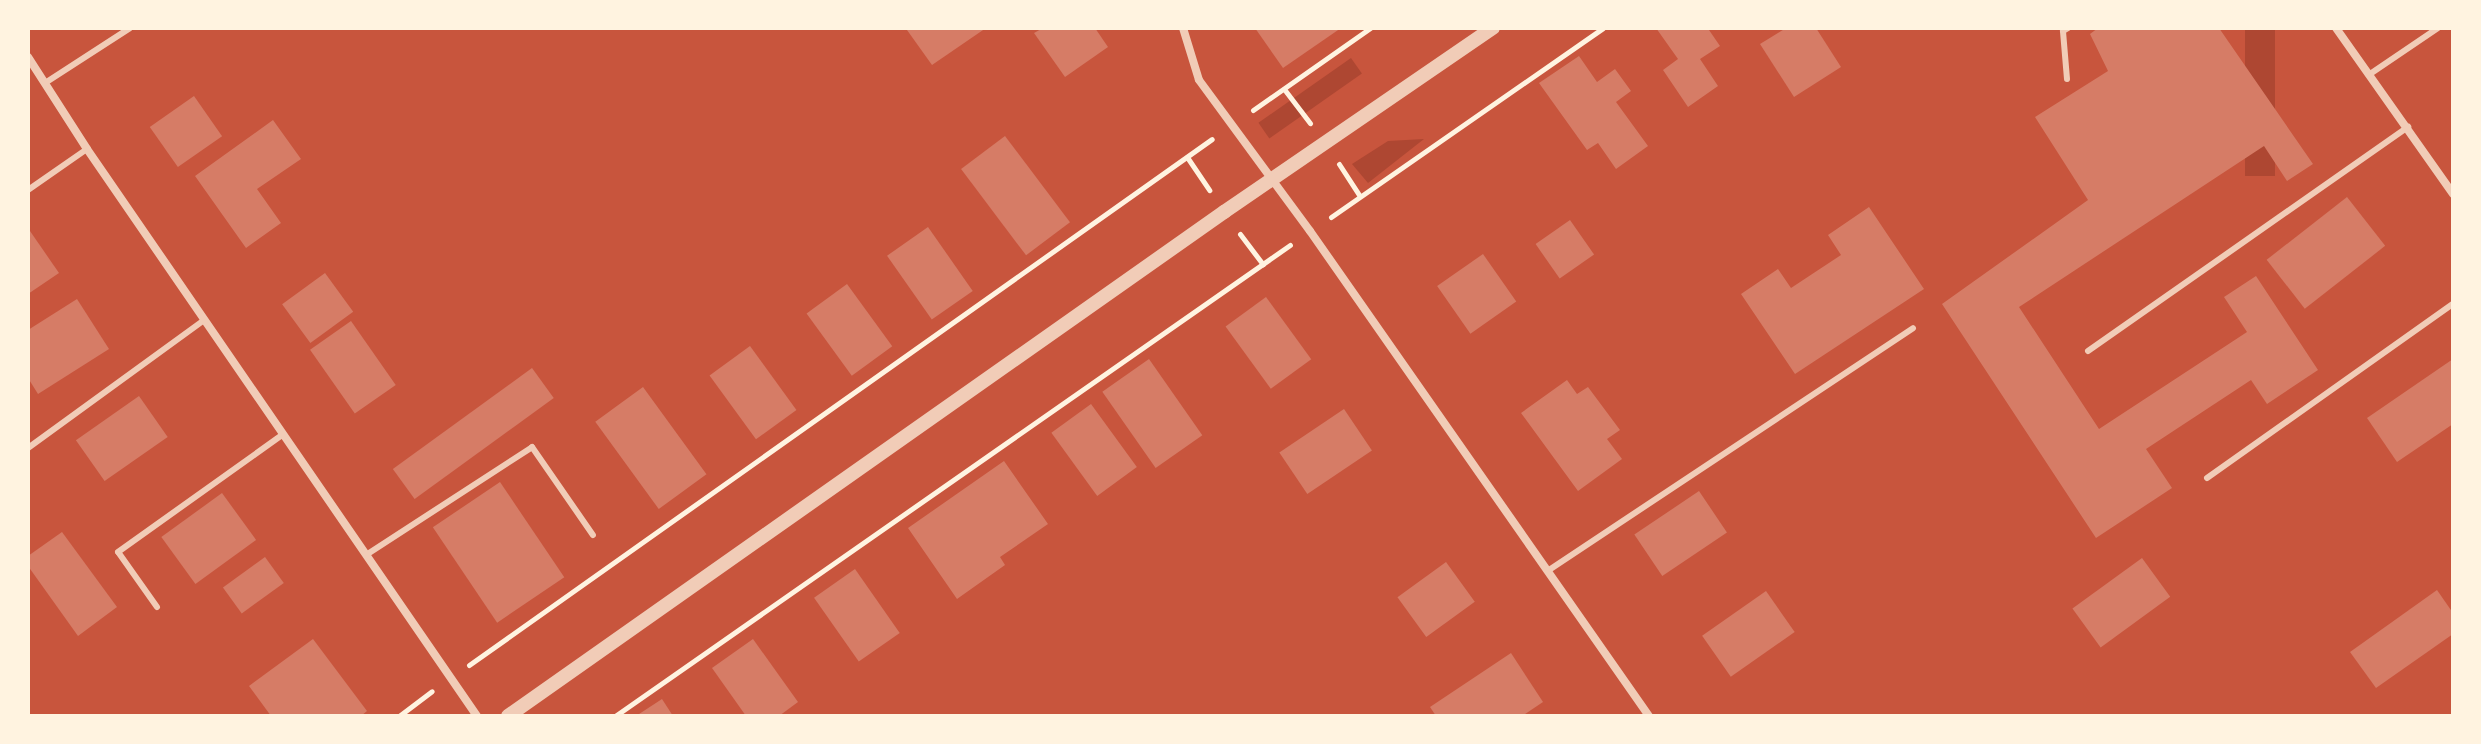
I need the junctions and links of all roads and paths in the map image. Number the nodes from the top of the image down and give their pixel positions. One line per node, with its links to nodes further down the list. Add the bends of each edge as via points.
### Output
1 (130, 28): 12 (lane)
2 (1183, 28): 13 (street, via 1199,80)
3 (1370, 28): 13 (path)
4 (1493, 28): 16 (street)
5 (1603, 28): 19 (path)
6 (2068, 28): 11 (lane, via 2063,31)
7 (2336, 28): 10 (street)
8 (2438, 28): 10 (lane)
9 (28, 57): 12 (street)
10 (2370, 74): 14 (street)
11 (2067, 79)
12 (45, 83): 15 (street)
13 (1231, 126): 16 (street); 31 (path)
14 (2408, 127): 18 (street); 23 (lane)
15 (87, 149): 17 (lane); 21 (street)
16 (1270, 180): 19 (street); 34 (street)
17 (28, 190)
18 (2453, 194)
19 (1310, 231): 29 (street); 35 (path)
20 (2453, 304): 26 (lane)
21 (204, 320): 24 (street); 25 (lane)
22 (1913, 328): 29 (lane)
23 (2088, 351)
24 (282, 435): 28 (street); 30 (lane, via 118,552)
25 (28, 448)
26 (2207, 478)
27 (593, 535): 28 (lane, via 532,447)
28 (366, 555): 31 (street)
29 (1549, 570): 36 (street)
30 (157, 607)
31 (450, 677): 32 (path); 33 (street)
32 (399, 716)
33 (477, 716)
34 (508, 716)
35 (615, 716)
36 (1649, 716)

